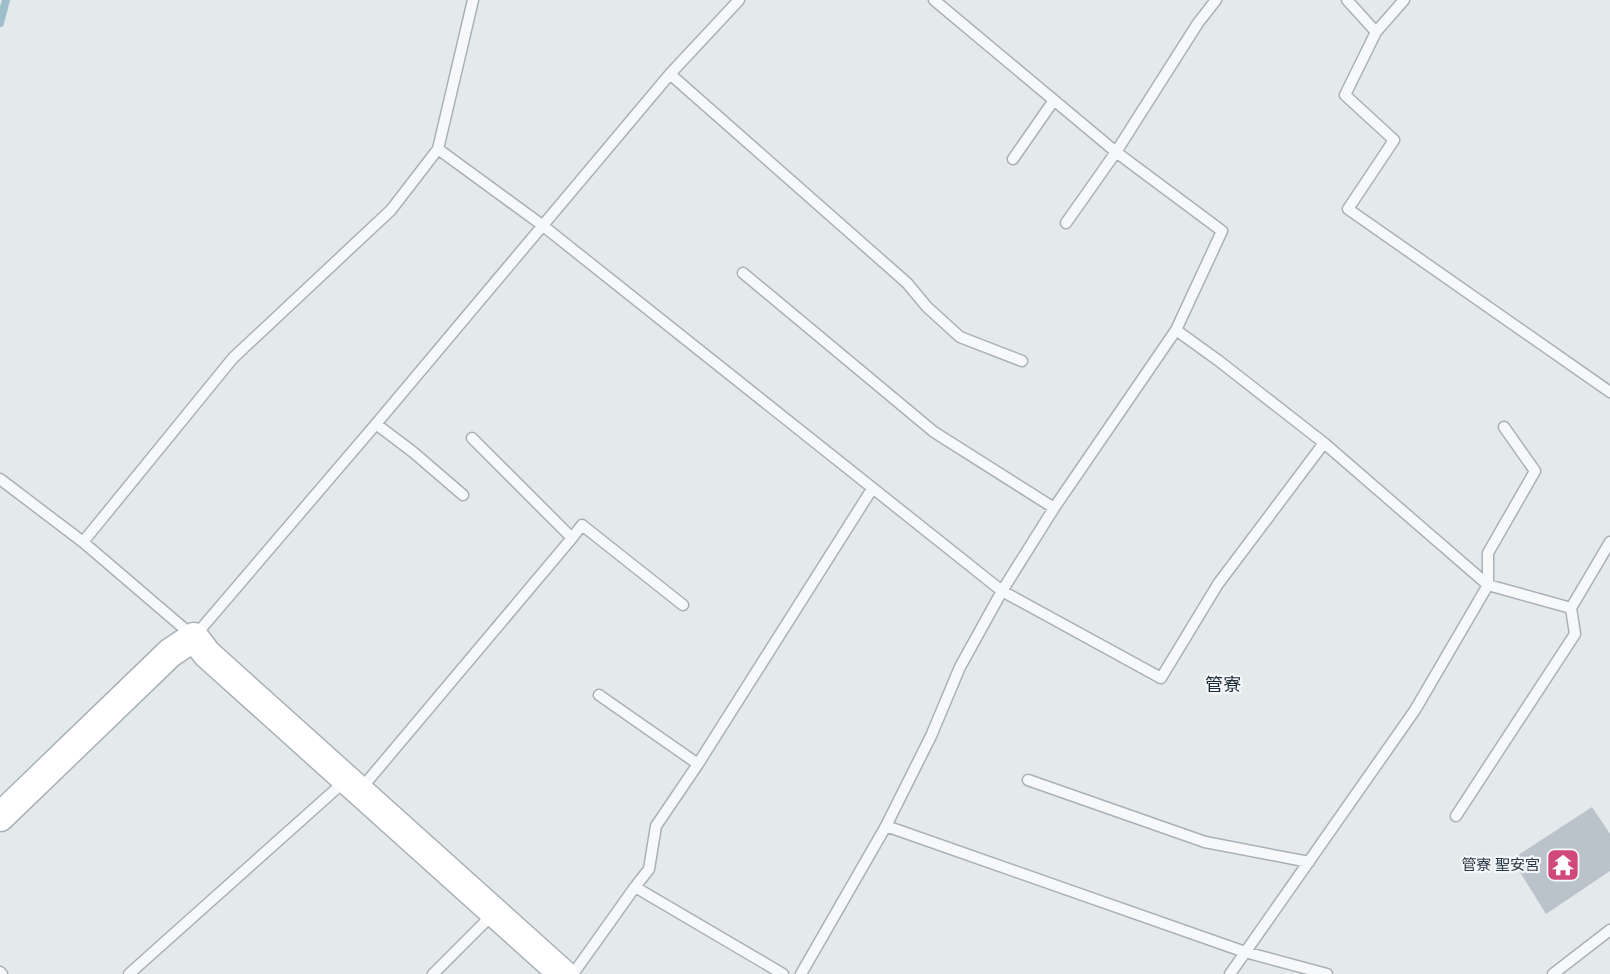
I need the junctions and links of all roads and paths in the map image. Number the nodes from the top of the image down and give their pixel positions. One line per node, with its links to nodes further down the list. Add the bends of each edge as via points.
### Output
1 (473, 0): 10 (lane)
2 (739, 0): 8 (lane)
3 (934, 0): 9 (lane)
4 (1216, 0): 11 (lane)
5 (1347, 0): 7 (lane)
6 (1404, 0): 7 (lane)
7 (1376, 32): 18 (lane, via 1345,94 1394,140 1348,209)
8 (670, 74): 14 (lane); 17 (lane, via 907,283 960,337)
9 (1054, 100): 11 (lane); 12 (lane)
10 (438, 149): 14 (lane); 28 (lane, via 391,210 233,358)
11 (1116, 152): 13 (lane); 16 (lane, via 1222,231)
12 (1013, 159)
13 (1066, 223)
14 (542, 225): 19 (lane); 24 (lane)
15 (743, 273): 26 (lane, via 934,432)
16 (1176, 330): 22 (lane); 26 (lane)
17 (1022, 361)
18 (1610, 392)
19 (376, 424): 25 (lane); 34 (lane)
20 (1504, 427): 30 (lane, via 1534,471 1488,553)
21 (472, 438): 27 (lane)
22 (1324, 443): 30 (lane); 31 (lane, via 1218,584 1161,678)
23 (0, 479): 28 (lane)
24 (872, 489): 31 (lane); 36 (lane)
25 (463, 495)
26 (1054, 508): 31 (lane)
27 (572, 538): 32 (lane, via 582,525); 38 (lane)
28 (83, 542): 34 (lane)
29 (1610, 542): 33 (lane)
30 (1488, 585): 33 (lane); 42 (lane, via 1415,710)
31 (1002, 591): 41 (lane, via 960,667)
32 (683, 606)
33 (1571, 608): 39 (lane, via 1575,634)
34 (194, 638): 38 (street); 40 (street, via 170,653)
35 (599, 695): 36 (lane)
36 (698, 764): 43 (lane, via 656,826 649,869)
37 (1028, 780): 42 (lane, via 1205,842)
38 (354, 785): 44 (street); 47 (lane)
39 (1456, 816)
40 (0, 817)
41 (886, 826): 46 (lane); 52 (lane)
42 (1309, 862): 46 (lane)
43 (635, 887): 50 (lane); 51 (lane)
44 (494, 913): 48 (lane); 49 (street)
45 (1610, 930): 55 (lane)
46 (1245, 952): 53 (lane); 54 (lane)
47 (129, 974)
48 (433, 974)
49 (563, 974)
50 (573, 974)
51 (783, 974)
52 (801, 974)
53 (1230, 974)
54 (1328, 974)
55 (1553, 974)

